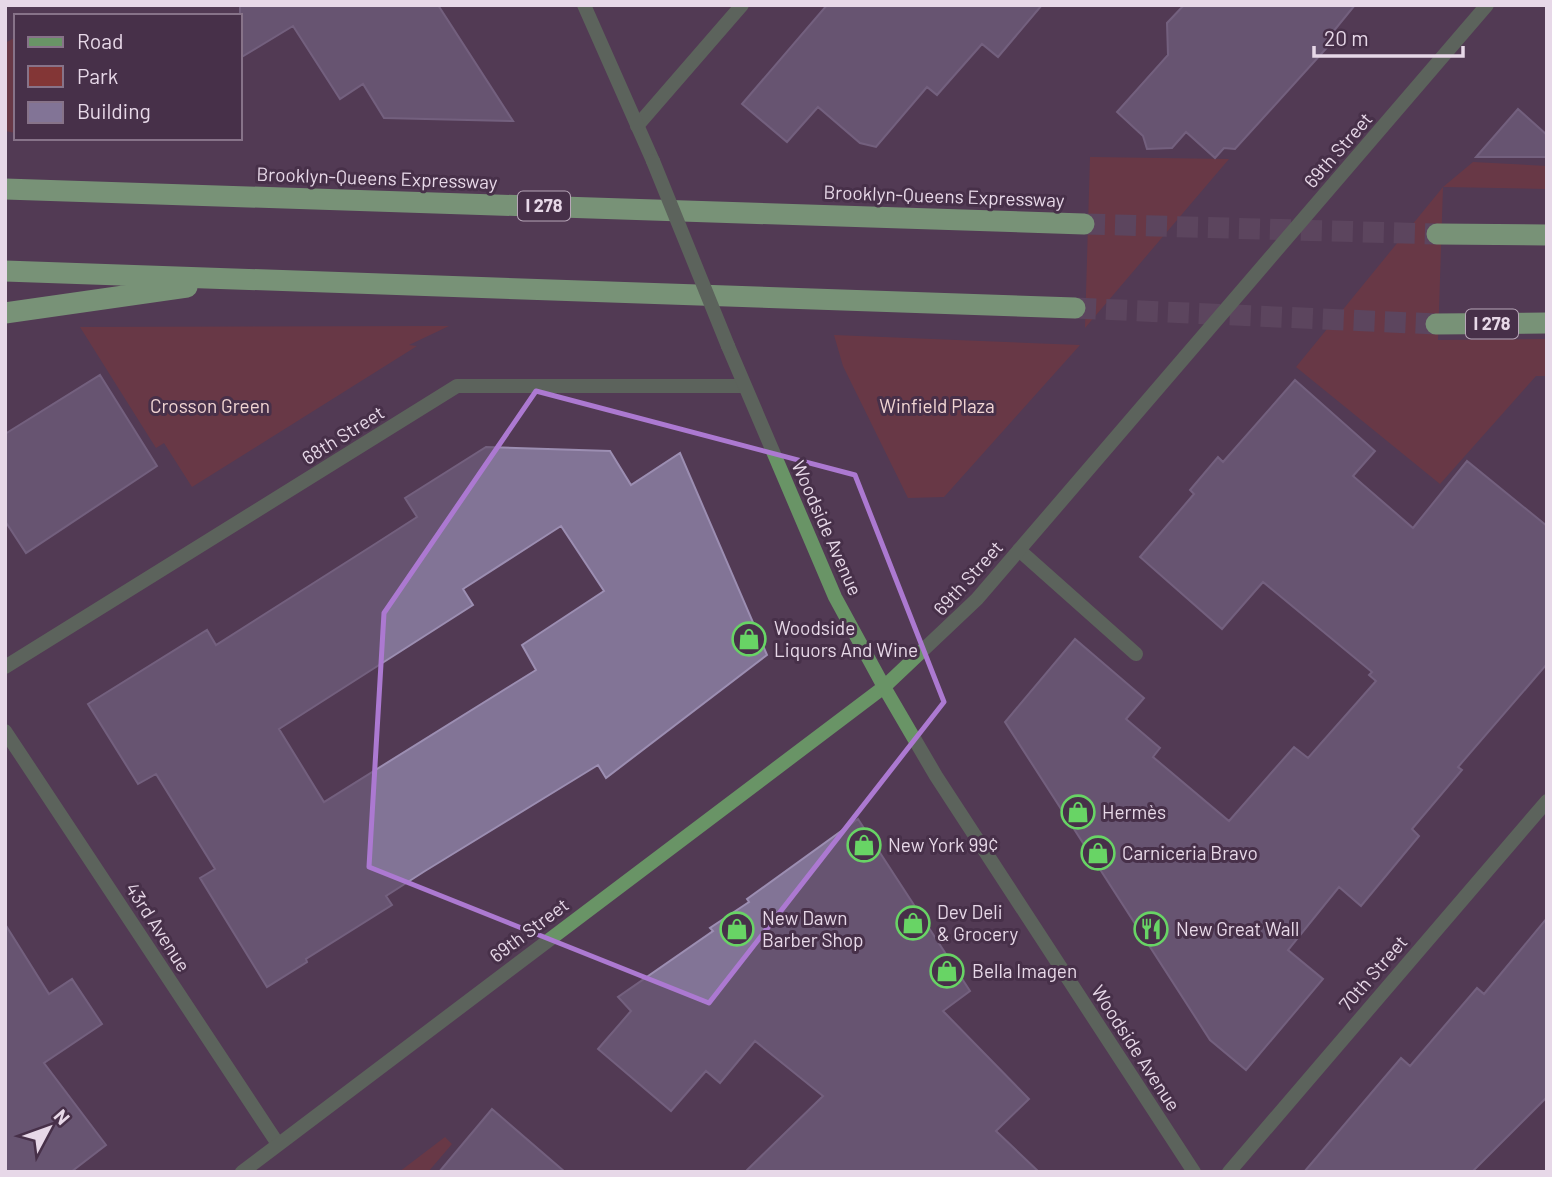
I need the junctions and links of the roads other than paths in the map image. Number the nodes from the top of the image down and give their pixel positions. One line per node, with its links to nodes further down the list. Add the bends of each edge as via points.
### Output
1 (584, 5): 4 (street, Woodside Avenue)
2 (742, 5): 4 (street)
3 (1487, 5): 16 (street, 69th Street)
4 (637, 126): 15 (street, Woodside Avenue, bridge)
5 (5, 189): 6 (highway, Brooklyn-Queens Expressway / I 278)
6 (1084, 224)
7 (1437, 234): 8 (highway)
8 (1547, 235)
9 (5, 271): 10 (highway)
10 (241, 279): 11 (highway); 12 (highway)
11 (1075, 308)
12 (5, 313)
13 (1547, 323): 14 (highway, I 278)
14 (1436, 324)
15 (744, 386): 18 (street, 68th Street, via 457,386); 19 (street, Woodside Avenue, via 835,597)
16 (1019, 550): 17 (street); 19 (street, 69th Street, via 951,626)
17 (1136, 654)
18 (5, 667)
19 (884, 687): 22 (street, 69th Street); 24 (street, Woodside Avenue, via 936,776)
20 (5, 731): 22 (street, 43rd Avenue)
21 (1547, 800): 25 (street, 70th Street)
22 (278, 1144): 23 (street, 69th Street)
23 (242, 1172)
24 (1194, 1172)
25 (1229, 1172)

